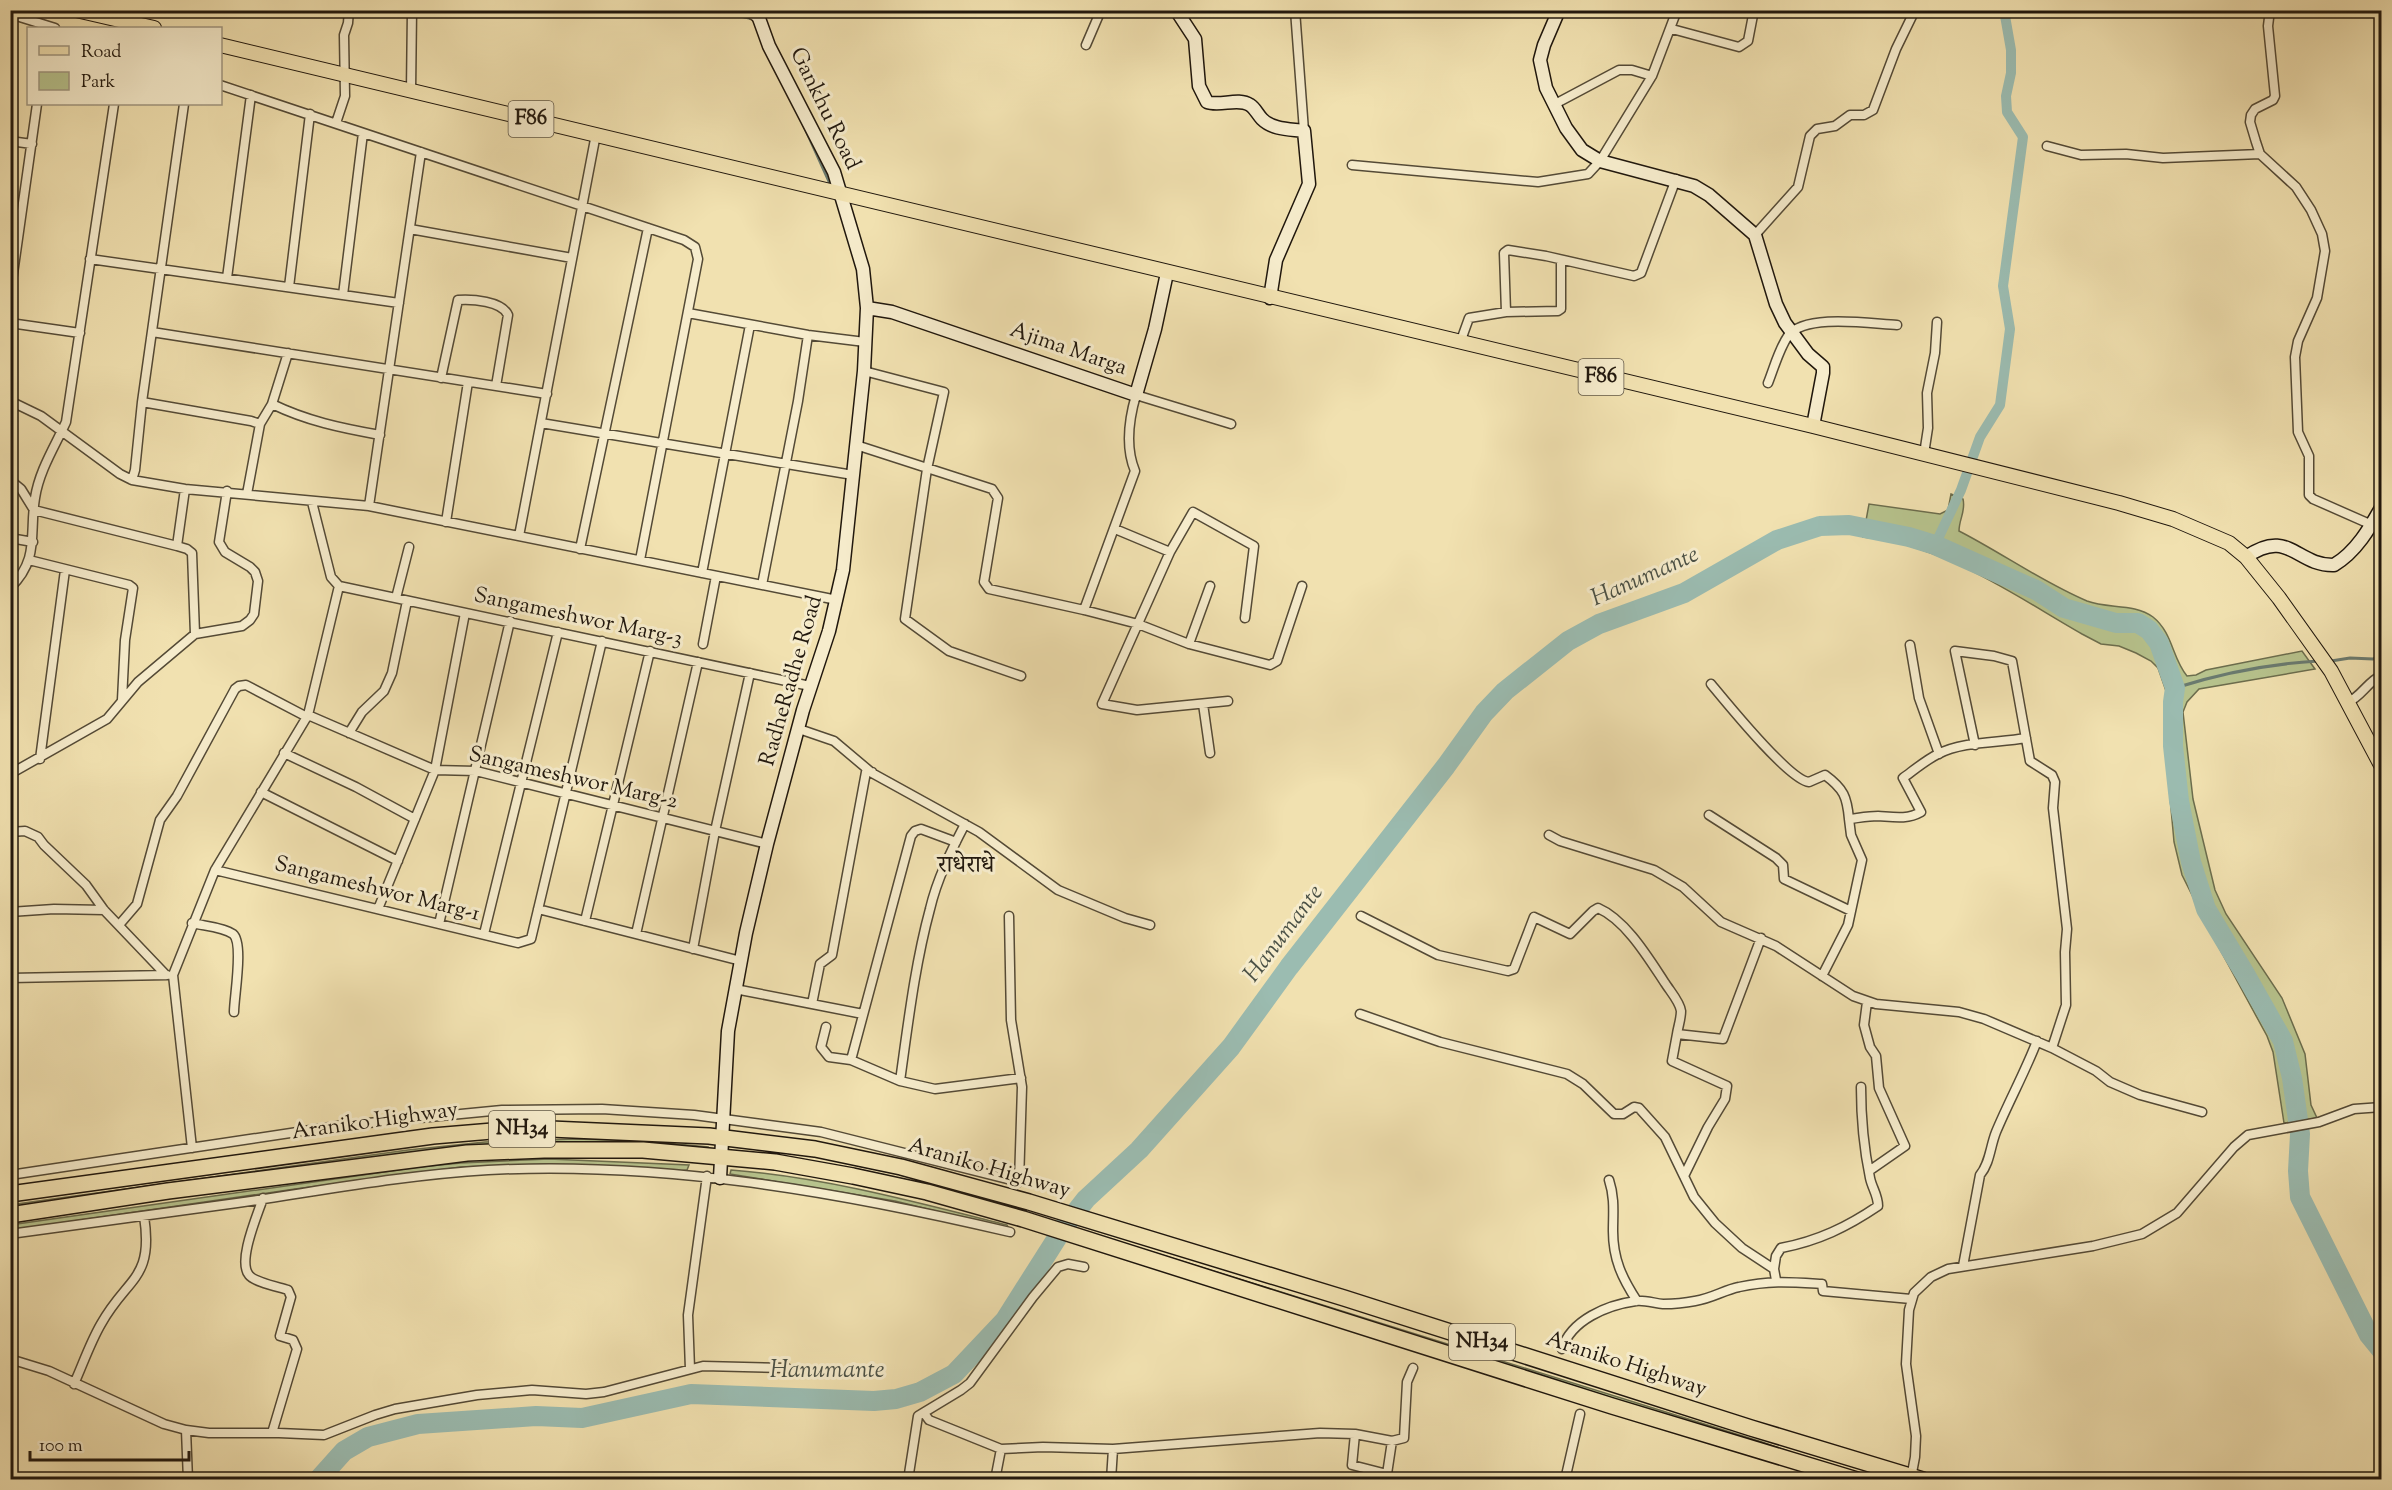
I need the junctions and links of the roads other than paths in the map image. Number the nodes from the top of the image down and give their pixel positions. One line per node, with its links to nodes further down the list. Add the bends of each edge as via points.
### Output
1 (76, 10): 15 (main road)
2 (349, 10): 21 (street, via 344,35)
3 (412, 10): 24 (street)
4 (745, 10): 14 (street)
5 (1101, 10): 20 (street)
6 (1176, 10): 32 (main road, via 1195,39 1199,86 1207,102 1242,102 1250,105 1264,122)
7 (1295, 10): 32 (street)
8 (1559, 10): 26 (main road, via 1540,60 1546,88)
9 (1677, 10): 18 (street)
10 (1754, 10): 18 (street, via 1748,41 1739,47)
11 (1915, 10): 47 (street, via 1873,110 1813,131 1798,187)
12 (2270, 10): 39 (street, via 2275,96 2256,109 2250,122)
13 (10, 14): 16 (street)
14 (756, 14): 43 (main road, Gankhu Road, via 834,172)
15 (126, 25): 17 (main road)
16 (46, 27)
17 (145, 27)
18 (1672, 29): 22 (street)
19 (222, 45): 21 (main road, F86)
20 (1086, 45)
21 (345, 75): 24 (main road, F86); 31 (street, via 345,96)
22 (1652, 76): 26 (street, via 1619,70); 40 (street)
23 (222, 86): 25 (street)
24 (411, 92): 34 (main road, F86)
25 (251, 95): 30 (street); 53 (street)
26 (1555, 104): 40 (main road, via 1582,150)
27 (37, 105): 36 (street)
28 (114, 105): 49 (street)
29 (184, 105): 51 (street)
30 (310, 114): 31 (street); 54 (street)
31 (336, 123): 33 (street)
32 (1304, 131): 57 (main road, via 1309,184 1276,260)
33 (363, 133): 38 (street); 56 (street)
34 (596, 134): 43 (main road, F86); 44 (street)
35 (10, 141): 36 (street)
36 (32, 144): 55 (street)
37 (2047, 146): 39 (street, via 2081,155 2163,158)
38 (421, 152): 44 (street); 46 (street)
39 (2260, 154): 108 (street, via 2296,187 2318,226 2325,251 2317,298 2295,357 2298,432 2309,456 2309,495)
40 (1600, 162): 41 (street, via 1588,174 1538,182); 42 (main road)
41 (1352, 165)
42 (1676, 179): 47 (main road, via 1709,195); 50 (street, via 1641,273 1634,276)
43 (840, 194): 52 (main road, F86); 59 (main road, RadheRadhe Road, via 863,269)
44 (581, 204): 45 (street); 48 (street)
45 (648, 228): 61 (street, via 695,247 698,259); 89 (street)
46 (410, 229): 48 (street); 58 (street)
47 (1755, 235): 67 (main road, via 1772,294)
48 (572, 258): 79 (street)
49 (90, 259): 51 (street); 68 (street)
50 (1561, 260): 60 (street, via 1561,309); 60 (street, via 1520,251 1504,253)
51 (161, 269): 53 (street); 66 (street)
52 (1167, 273): 57 (main road, F86); 80 (main road, Ajima Marga)
53 (227, 278): 54 (street)
54 (289, 287): 56 (street)
55 (10, 295)
56 (342, 295): 58 (street)
57 (1270, 298): 71 (main road, F86)
58 (399, 303): 73 (street)
59 (867, 308): 70 (main road, RadheRadhe Road); 80 (main road, Ajima Marga, via 892,312)
60 (1506, 312): 71 (street, via 1468,318)
61 (688, 313): 64 (street); 91 (street)
62 (10, 322): 68 (street)
63 (1937, 322): 94 (street)
64 (750, 325): 69 (street); 93 (street)
65 (1897, 325): 67 (street, via 1824,322)
66 (152, 332): 72 (street); 82 (street)
67 (1792, 332): 77 (street); 87 (main road, via 1824,370)
68 (80, 333): 88 (street)
69 (808, 335): 70 (street); 95 (street)
70 (865, 342): 74 (main road, RadheRadhe Road)
71 (1460, 343): 87 (main road, F86)
72 (288, 354): 73 (street); 83 (street)
73 (389, 369): 75 (street); 90 (street)
74 (864, 371): 92 (main road, RadheRadhe Road); 96 (street, via 944,392)
75 (441, 378): 76 (street); 78 (street, via 458,300 500,305 508,315)
76 (468, 382): 78 (street); 107 (street)
77 (1768, 383)
78 (496, 386): 79 (street)
79 (547, 394): 84 (street)
80 (1136, 394): 86 (street); 109 (street, via 1130,414 1130,457 1135,471)
81 (10, 401): 88 (street)
82 (142, 402): 85 (street); 99 (street)
83 (272, 404): 85 (street); 90 (street, via 323,425)
84 (541, 423): 89 (street); 110 (street)
85 (260, 424): 102 (street)
86 (1231, 424)
87 (1813, 426): 94 (main road, F86)
88 (62, 431): 99 (street); 106 (street, via 38,486)
89 (603, 433): 91 (street); 115 (street)
90 (380, 435): 104 (street)
91 (661, 443): 93 (street); 119 (street)
92 (856, 445): 96 (street); 97 (main road, RadheRadhe Road)
93 (725, 453): 95 (street); 121 (street)
94 (1924, 454): 117 (main road, F86, via 2148,511 2193,526 2229,543)
95 (785, 464): 97 (street); 123 (street)
96 (927, 469): 131 (street, via 996,493 984,582 988,589); 146 (street, via 905,619 949,651)
97 (853, 475): 129 (main road, RadheRadhe Road)
98 (10, 480): 106 (street)
99 (132, 480): 100 (street)
100 (185, 489): 101 (street); 113 (street)
101 (227, 491): 102 (street); 137 (street, via 219,542 225,552 255,572 258,581 254,614 242,626)
102 (247, 494): 103 (street)
103 (312, 502): 104 (street); 124 (street, via 331,577)
104 (369, 506): 107 (street)
105 (2382, 506): 108 (main road)
106 (34, 510): 112 (street); 113 (street)
107 (446, 522): 110 (street)
108 (2372, 525): 117 (main road, via 2334,565 2277,546 2265,545)
109 (1115, 529): 116 (street); 131 (street)
110 (519, 536): 115 (street)
111 (10, 538): 112 (street)
112 (33, 542): 118 (street)
113 (177, 546): 137 (street, via 192,553)
114 (409, 547): 128 (street)
115 (580, 549): 119 (street)
116 (1170, 552): 133 (street, via 1193,512 1254,546); 135 (street)
117 (2246, 557): 151 (main road, F86, via 2313,644)
118 (29, 560): 120 (street); 127 (street, via 22,577)
119 (640, 560): 121 (street)
120 (66, 570): 149 (street, via 133,588); 161 (street)
121 (702, 573): 122 (street)
122 (716, 576): 123 (street); 139 (street)
123 (762, 585): 129 (street)
124 (339, 586): 128 (street, Sangameshwor Marg-3); 153 (street)
125 (1210, 586): 140 (street)
126 (1302, 586): 140 (street, via 1274,663)
127 (10, 588)
128 (396, 598): 130 (street, Sangameshwor Marg-3)
129 (837, 600): 148 (main road, RadheRadhe Road)
130 (407, 601): 132 (street, Sangameshwor Marg-3); 155 (street, via 392,673 384,691 362,712)
131 (1084, 610): 135 (street)
132 (465, 613): 134 (street, Sangameshwor Marg-3); 163 (street)
133 (1245, 618)
134 (510, 621): 136 (street, Sangameshwor Marg-3); 164 (street)
135 (1138, 624): 140 (street); 152 (street, via 1102,704 1137,710)
136 (558, 632): 138 (street, Sangameshwor Marg-3); 167 (street)
137 (195, 634): 149 (street)
138 (602, 641): 142 (street, Sangameshwor Marg-3); 169 (street)
139 (703, 644)
140 (1189, 644)
141 (1910, 645): 160 (street, via 1919,698)
142 (650, 651): 143 (street, Sangameshwor Marg-3); 170 (street)
143 (698, 662): 144 (street, Sangameshwor Marg-3); 172 (street)
144 (750, 673): 148 (street, Sangameshwor Marg-3); 176 (street)
145 (2382, 675): 151 (street, via 2372,679 2359,698)
146 (1021, 676)
147 (1711, 684): 174 (street, via 1758,739 1800,778 1809,782 1825,775 1832,780 1848,799)
148 (810, 686): 154 (main road, RadheRadhe Road)
149 (122, 700): 161 (street, via 107,719)
150 (1228, 702): 152 (street)
151 (2348, 702): 162 (main road, F86)
152 (1203, 704): 159 (street)
153 (308, 716): 155 (street, Sangameshwor Marg-2); 158 (street); 193 (street, Sangameshwor Marg-2, via 246,685 235,689 160,820 137,904)
154 (799, 729): 165 (street, via 834,741); 180 (main road, RadheRadhe Road)
155 (349, 733): 163 (street, Sangameshwor Marg-2)
156 (2026, 738): 157 (street); 157 (street, via 2012,662 1955,651); 212 (street, via 2030,761 2052,775 2055,782 2053,808 2067,929 2066,1005)
157 (1975, 745): 160 (street)
158 (284, 753): 168 (street); 173 (street)
159 (1210, 753)
160 (1939, 754): 174 (street, via 1903,778 1921,812 1904,818)
161 (40, 759): 166 (street)
162 (2382, 767)
163 (435, 770): 164 (street, Sangameshwor Marg-2); 173 (street)
164 (476, 771): 167 (street, Sangameshwor Marg-2); 192 (street)
165 (872, 772): 175 (street); 205 (street, via 866,771 832,955 820,964)
166 (10, 774)
167 (522, 783): 169 (street, Sangameshwor Marg-2); 195 (street)
168 (261, 792): 181 (street); 182 (street)
169 (566, 794): 170 (street, Sangameshwor Marg-2); 184 (street)
170 (611, 805): 172 (street, Sangameshwor Marg-2); 190 (street)
171 (1709, 814): 186 (street, via 1776,858 1783,865 1784,879)
172 (662, 818): 176 (street, Sangameshwor Marg-2); 196 (street)
173 (415, 819): 181 (street)
174 (1849, 819): 186 (street, via 1862,860)
175 (965, 824): 179 (street); 194 (street, via 1058,890)
176 (716, 831): 180 (street, Sangameshwor Marg-2); 198 (street)
177 (10, 832): 185 (street, via 25,831 38,837 86,885)
178 (1550, 835): 197 (street, via 1654,870 1674,880 1721,922)
179 (956, 842): 207 (street, via 921,830 911,836); 215 (street, via 929,909)
180 (767, 844): 199 (main road, RadheRadhe Road)
181 (398, 861): 183 (street)
182 (215, 870): 183 (street, Sangameshwor Marg-1); 191 (street)
183 (378, 909): 192 (street, Sangameshwor Marg-1)
184 (538, 909): 190 (street); 195 (street, Sangameshwor Marg-1, via 531,939 518,943)
185 (104, 910): 187 (street); 193 (street)
186 (1851, 911): 201 (street)
187 (10, 912)
188 (1009, 916): 214 (street, via 1011,1020)
189 (1361, 916): 210 (street, via 1438,955 1508,970 1514,969 1534,917 1570,934 1598,908 1648,955 1675,997 1681,1010)
190 (585, 921): 196 (street)
191 (192, 923): 200 (street); 206 (street, via 231,933 236,938 239,948)
192 (439, 924): 195 (street, Sangameshwor Marg-1)
193 (119, 925): 200 (street)
194 (1150, 925)
195 (484, 934)
196 (636, 934): 198 (street)
197 (1761, 938): 201 (street); 210 (street, via 1724,1039)
198 (693, 949): 199 (street)
199 (741, 961): 203 (main road, RadheRadhe Road)
200 (170, 975): 202 (street); 221 (street)
201 (1822, 976): 204 (street)
202 (10, 978)
203 (735, 989): 205 (street); 219 (main road, RadheRadhe Road, via 724,1067)
204 (1867, 1002): 211 (street, via 1959,1012); 223 (street, via 1864,1025 1876,1056 1879,1088 1905,1146)
205 (812, 1004): 207 (street)
206 (234, 1012)
207 (863, 1014): 213 (street)
208 (1360, 1014): 225 (street, via 1440,1042 1567,1074 1614,1114 1639,1108 1665,1137)
209 (826, 1027): 213 (street, via 821,1047 824,1053 834,1059)
210 (1677, 1034): 225 (street, via 1672,1061 1727,1086 1725,1099)
211 (2037, 1041): 212 (street); 234 (street, via 1980,1175)
212 (2052, 1048): 218 (street, via 2110,1082)
213 (851, 1060): 215 (street)
214 (1021, 1078): 215 (street, via 946,1089); 219 (street, via 1019,1182 833,1135)
215 (900, 1081)
216 (1861, 1087): 223 (street, via 1860,1120)
217 (2382, 1107): 234 (street, via 2354,1109 2319,1122 2248,1135 2177,1213 2142,1234 2101,1245)
218 (2202, 1112)
219 (724, 1119): 220 (main road, RadheRadhe Road); 221 (street, via 602,1109 502,1110 337,1126)
220 (723, 1137): 222 (main road, RadheRadhe Road); 228 (highway, Araniko Highway / NH34, via 555,1128 466,1132); 255 (highway, Araniko Highway / NH34, via 815,1149 901,1167 1029,1202)
221 (192, 1148): 224 (street)
222 (721, 1156): 226 (main road, RadheRadhe Road); 230 (highway, Araniko Highway / NH34, via 643,1150 467,1152); 261 (highway, Araniko Highway / NH34, via 853,1176 1023,1219 1702,1435)
223 (1869, 1171): 236 (street, via 1878,1206 1817,1240 1781,1248)
224 (10, 1175)
225 (1684, 1176): 236 (street, via 1694,1197 1715,1223 1742,1248)
226 (713, 1177): 229 (street, via 588,1169 487,1170); 232 (street, via 900,1206); 244 (street, via 688,1315)
227 (1610, 1180): 239 (street, via 1614,1248 1620,1276)
228 (10, 1194)
229 (263, 1198): 231 (street); 249 (street, via 246,1252 246,1268 253,1278 288,1290 291,1297 280,1336 293,1340 297,1349)
230 (10, 1215)
231 (144, 1215): 233 (street); 245 (street, via 148,1240 145,1259 137,1276 101,1323)
232 (1010, 1232)
233 (10, 1234)
234 (1964, 1266): 238 (street, via 1938,1273)
235 (1084, 1268): 246 (street, via 1068,1264 1058,1268 970,1383)
236 (1774, 1269): 237 (street)
237 (1776, 1280): 238 (street, via 1822,1284 1823,1291); 239 (street, via 1736,1287 1715,1298 1666,1304)
238 (1911, 1299): 255 (street, via 1906,1364 1916,1436)
239 (1637, 1301): 240 (street, via 1586,1318 1568,1335)
240 (1562, 1349)
241 (10, 1359): 245 (street, via 49,1371)
242 (787, 1368): 244 (street)
243 (1413, 1368): 251 (street, via 1407,1382 1404,1438)
244 (690, 1369): 249 (street, via 604,1392 519,1391 423,1403 375,1414 324,1435)
245 (74, 1384): 248 (street)
246 (924, 1413): 252 (street, via 929,1420); 257 (street, via 918,1416)
247 (1580, 1414): 260 (street)
248 (186, 1430): 249 (street); 256 (street)
249 (272, 1433)
250 (1355, 1434): 251 (street); 253 (street, via 1268,1436); 254 (street, via 1352,1465)
251 (1392, 1441): 254 (street)
252 (1001, 1449): 253 (street); 258 (street)
253 (1113, 1449): 259 (street)
254 (1386, 1477)
255 (1915, 1478)
256 (188, 1479)
257 (908, 1479)
258 (995, 1479)
259 (1112, 1479)
260 (1565, 1479)
261 (1857, 1479)

